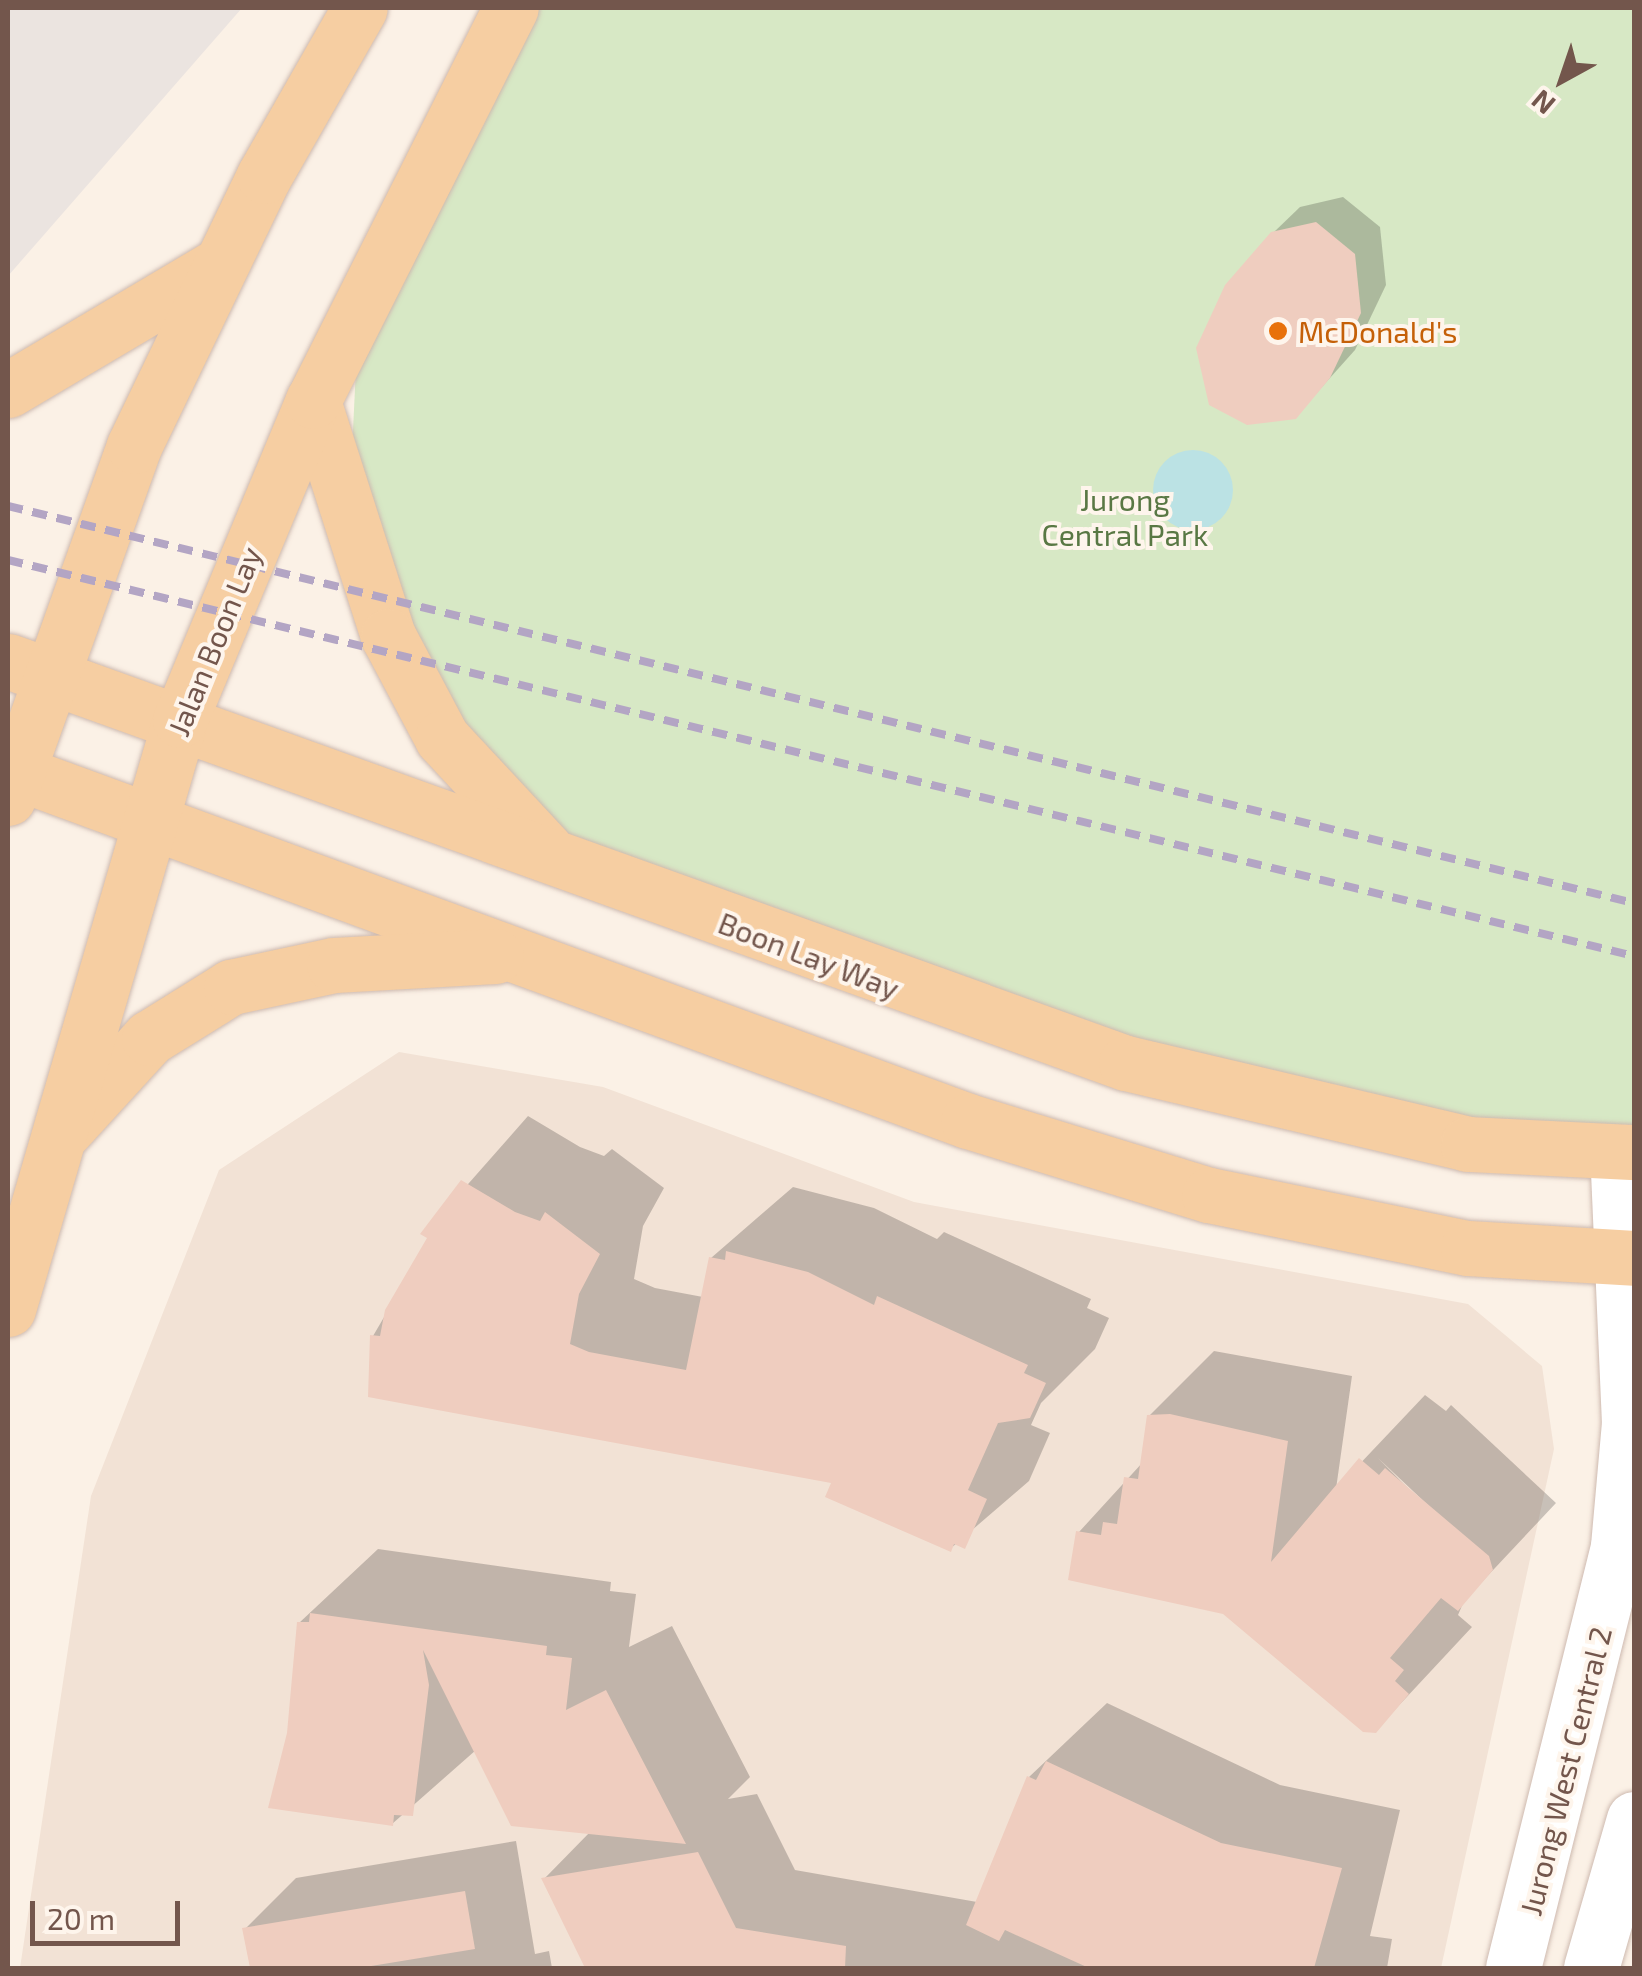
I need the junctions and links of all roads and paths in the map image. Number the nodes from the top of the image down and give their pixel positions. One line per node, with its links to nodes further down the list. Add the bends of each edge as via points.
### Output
1 (360, 8): 3 (main road)
2 (511, 8): 5 (main road, Jalan Boon Lay)
3 (219, 264): 4 (main road); 6 (main road)
4 (8, 390)
5 (313, 401): 7 (main road, Jalan Boon Lay); 10 (main road, via 388,636 442,738)
6 (26, 668): 7 (main road, Boon Lay Way); 8 (main road)
7 (180, 720): 9 (main road, Jalan Boon Lay); 10 (main road, Boon Lay Way)
8 (9, 779): 9 (main road)
9 (147, 816): 11 (main road); 12 (main road, Jalan Boon Lay)
10 (555, 860): 13 (main road, Boon Lay Way, via 1126,1063 1468,1144)
11 (517, 954): 12 (main road, via 334,965 232,987 149,1038); 14 (main road, via 968,1121 1209,1195 1468,1248)
12 (56, 1140): 15 (main road, Jalan Boon Lay)
13 (1626, 1153): 14 (street, Jurong West Central 2)
14 (1628, 1258): 17 (street, Jurong West Central 2, via 1629,1423 1618,1546)
15 (8, 1309)
16 (1634, 1819): 18 (street)
17 (1512, 1968)
18 (1591, 1968)

